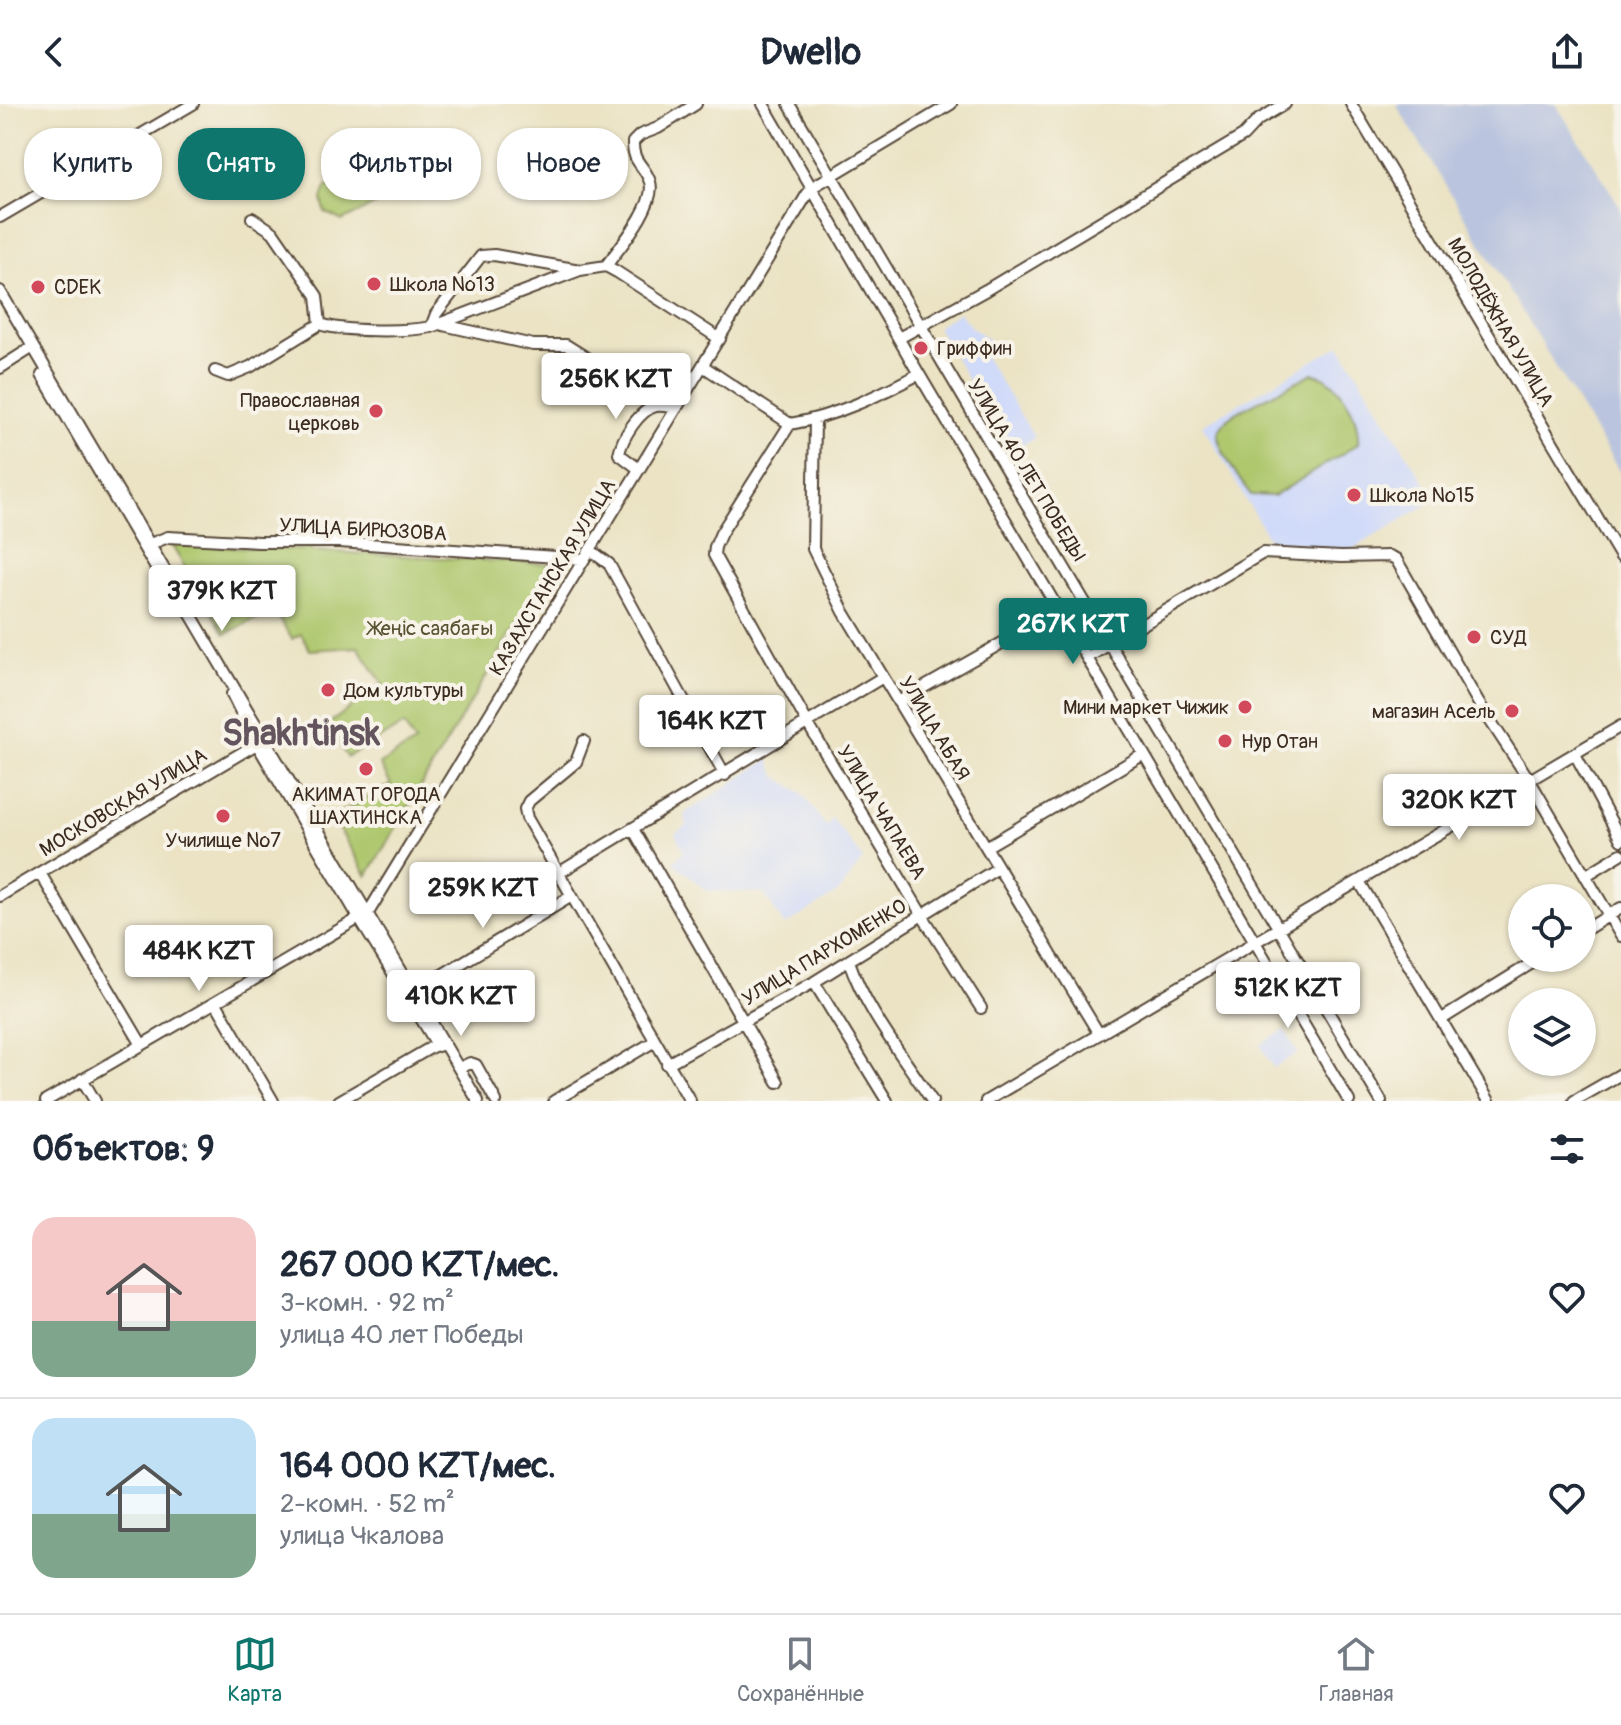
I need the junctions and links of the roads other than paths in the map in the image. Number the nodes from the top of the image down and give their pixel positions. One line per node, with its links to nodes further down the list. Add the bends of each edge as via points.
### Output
1 (193, 104): 10 (street)
2 (696, 104): 12 (street, via 633,142 651,193)
3 (763, 104): 9 (street)
4 (789, 104): 8 (street, УЛИЦА 40 ЛЕТ ПОБЕДЫ)
5 (951, 104): 8 (street)
6 (1285, 104): 18 (street, via 1243,136)
7 (1351, 104): 33 (street, МОЛОДЁЖНАЯ УЛИЦА)
8 (831, 175): 9 (street); 18 (street, УЛИЦА 40 ЛЕТ ПОБЕДЫ)
9 (811, 188): 19 (street); 20 (street, КАЗАХСТАНСКАЯ УЛИЦА)
10 (0, 217)
11 (252, 218): 16 (street, via 273,232 317,296)
12 (606, 266): 13 (street); 20 (street)
13 (580, 270): 17 (street); 17 (street, via 481,256 436,314)
14 (0, 291): 21 (street)
15 (0, 304): 21 (street)
16 (320, 324): 17 (street, via 413,330); 24 (street, via 250,367 228,376)
17 (436, 326): 26 (street, via 533,345 566,345)
18 (921, 326): 19 (street); 35 (street, УЛИЦА 40 ЛЕТ ПОБЕДЫ)
19 (899, 338): 25 (street)
20 (720, 339): 22 (street, КАЗАХСТАНСКАЯ УЛИЦА)
21 (31, 349): 23 (street); 31 (street)
22 (703, 366): 27 (street, КАЗАХСТАНСКАЯ УЛИЦА); 29 (street)
23 (0, 368)
24 (215, 371)
25 (919, 374): 28 (street, via 861,404); 34 (street)
26 (661, 405): 27 (street); 30 (street, via 639,418 620,448 619,454)
27 (677, 408): 30 (street, КАЗАХСТАНСКАЯ УЛИЦА)
28 (815, 419): 29 (street); 37 (street, УЛИЦА АБАЯ, via 813,549)
29 (790, 424): 39 (street, УЛИЦА ЧАПАЕВА, via 721,533 714,555)
30 (639, 469): 32 (street, КАЗАХСТАНСКАЯ УЛИЦА)
31 (146, 546): 32 (street, УЛИЦА БИРЮЗОВА, via 168,537); 41 (street)
32 (587, 555): 45 (street, via 609,564); 60 (street, КАЗАХСТАНСКАЯ УЛИЦА)
33 (1621, 557)
34 (1060, 610): 36 (street); 38 (street)
35 (1110, 645): 36 (street); 46 (street, via 1263,553 1389,556 1396,559); 63 (street, УЛИЦА 40 ЛЕТ ПОБЕДЫ)
36 (1088, 657): 43 (street)
37 (883, 677): 38 (street, УЛИЦА АБАЯ); 39 (street)
38 (898, 702): 49 (street, УЛИЦА АБАЯ)
39 (808, 724): 45 (street); 59 (street, УЛИЦА ЧАПАЕВА)
40 (1621, 726): 44 (street)
41 (261, 741): 52 (street, МОСКОВСКАЯ УЛИЦА); 60 (street)
42 (584, 741): 53 (street, via 576,762 525,809)
43 (1144, 754): 49 (street); 65 (street)
44 (1575, 754): 46 (street); 48 (street)
45 (725, 775): 47 (street)
46 (1530, 781): 54 (street); 55 (street)
47 (633, 829): 53 (street); 73 (street)
48 (1621, 840)
49 (986, 847): 51 (street, УЛИЦА АБАЯ)
50 (1621, 854): 54 (street)
51 (998, 868): 59 (street, УЛИЦА ПАРХОМЕНКО); 74 (street, УЛИЦА АБАЯ)
52 (40, 873): 56 (street, МОСКОВСКАЯ УЛИЦА); 77 (street)
53 (557, 874): 57 (street)
54 (1585, 876): 61 (street)
55 (1359, 881): 63 (street); 72 (street)
56 (0, 896)
57 (570, 897): 69 (street); 75 (street)
58 (1621, 908): 61 (street)
59 (922, 915): 66 (street, УЛИЦА ПАРХОМЕНКО); 71 (street, УЛИЦА ЧАПАЕВА)
60 (363, 916): 69 (street); 70 (street, КАЗАХСТАНСКАЯ УЛИЦА); 76 (street)
61 (1609, 916): 62 (street); 64 (street)
62 (1596, 924)
63 (1279, 928): 65 (street); 96 (street, УЛИЦА 40 ЛЕТ ПОБЕДЫ)
64 (1621, 936)
65 (1256, 942): 74 (street); 95 (street)
66 (849, 961): 68 (street, УЛИЦА ПАРХОМЕНКО); 93 (street, via 863,993)
67 (1518, 972): 72 (street)
68 (814, 982): 73 (street, УЛИЦА ПАРХОМЕНКО); 92 (street)
69 (414, 992): 79 (street)
70 (216, 1003): 77 (street, КАЗАХСТАНСКАЯ УЛИЦА); 85 (street)
71 (981, 1008)
72 (1442, 1019): 97 (street)
73 (742, 1021): 78 (street, УЛИЦА ПАРХОМЕНКО); 82 (street)
74 (1099, 1034): 94 (street)
75 (655, 1041): 78 (street); 90 (street)
76 (437, 1044): 86 (street); 87 (street)
77 (142, 1045): 81 (street, КАЗАХСТАНСКАЯ УЛИЦА)
78 (667, 1064): 91 (street)
79 (459, 1068): 88 (street); 89 (street, via 476,1065)
80 (1621, 1074): 98 (street)
81 (82, 1079): 83 (street, КАЗАХСТАНСКАЯ УЛИЦА); 84 (street)
82 (778, 1082)
83 (46, 1101)
84 (95, 1101)
85 (273, 1101)
86 (339, 1101)
87 (471, 1101)
88 (478, 1101)
89 (496, 1101)
90 (554, 1101)
91 (690, 1101)
92 (887, 1101)
93 (932, 1101)
94 (986, 1101)
95 (1349, 1101)
96 (1381, 1101)
97 (1489, 1101)
98 (1574, 1101)

